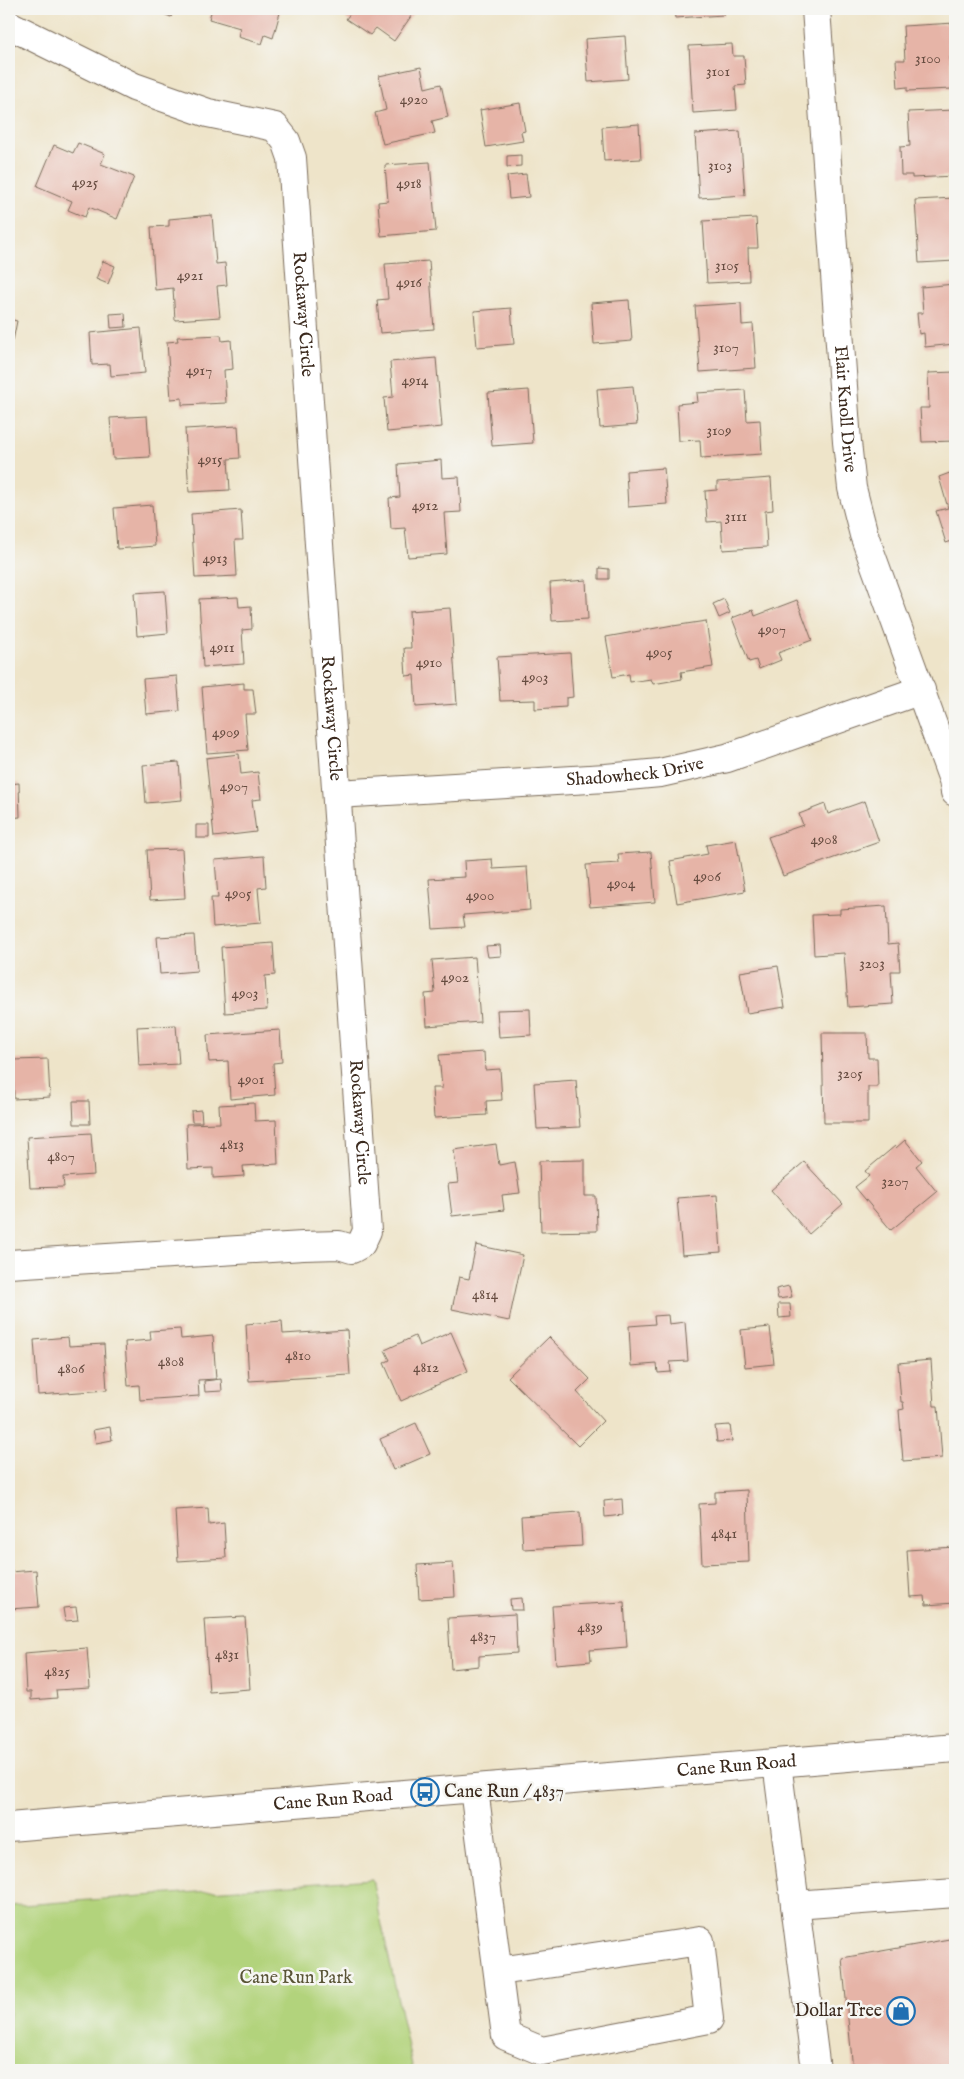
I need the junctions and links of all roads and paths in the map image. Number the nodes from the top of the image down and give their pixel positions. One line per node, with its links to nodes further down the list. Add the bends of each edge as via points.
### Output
1 (816, 9): 3 (main road, Flair Knoll Drive, via 852,488 864,535)
2 (9, 25): 5 (main road, Rockaway Circle, via 134,87 208,113 275,128 286,141 292,158)
3 (921, 690): 4 (main road, Flair Knoll Drive); 5 (main road, Shadowheck Drive, via 727,758 660,773)
4 (955, 792)
5 (337, 794): 6 (main road, Rockaway Circle, via 368,1231 360,1244 352,1249 339,1245 303,1246)
6 (9, 1264)
7 (955, 1748): 8 (main road, Cane Run Road)
8 (777, 1763): 9 (main road, Cane Run Road); 12 (main road)
9 (474, 1788): 10 (main road, Cane Run Road); 13 (main road)
10 (9, 1827)
11 (955, 1892): 12 (main road)
12 (795, 1905): 14 (main road)
13 (499, 1971): 13 (main road, via 506,2036 542,2051 710,2019 700,1941)
14 (816, 2070)

